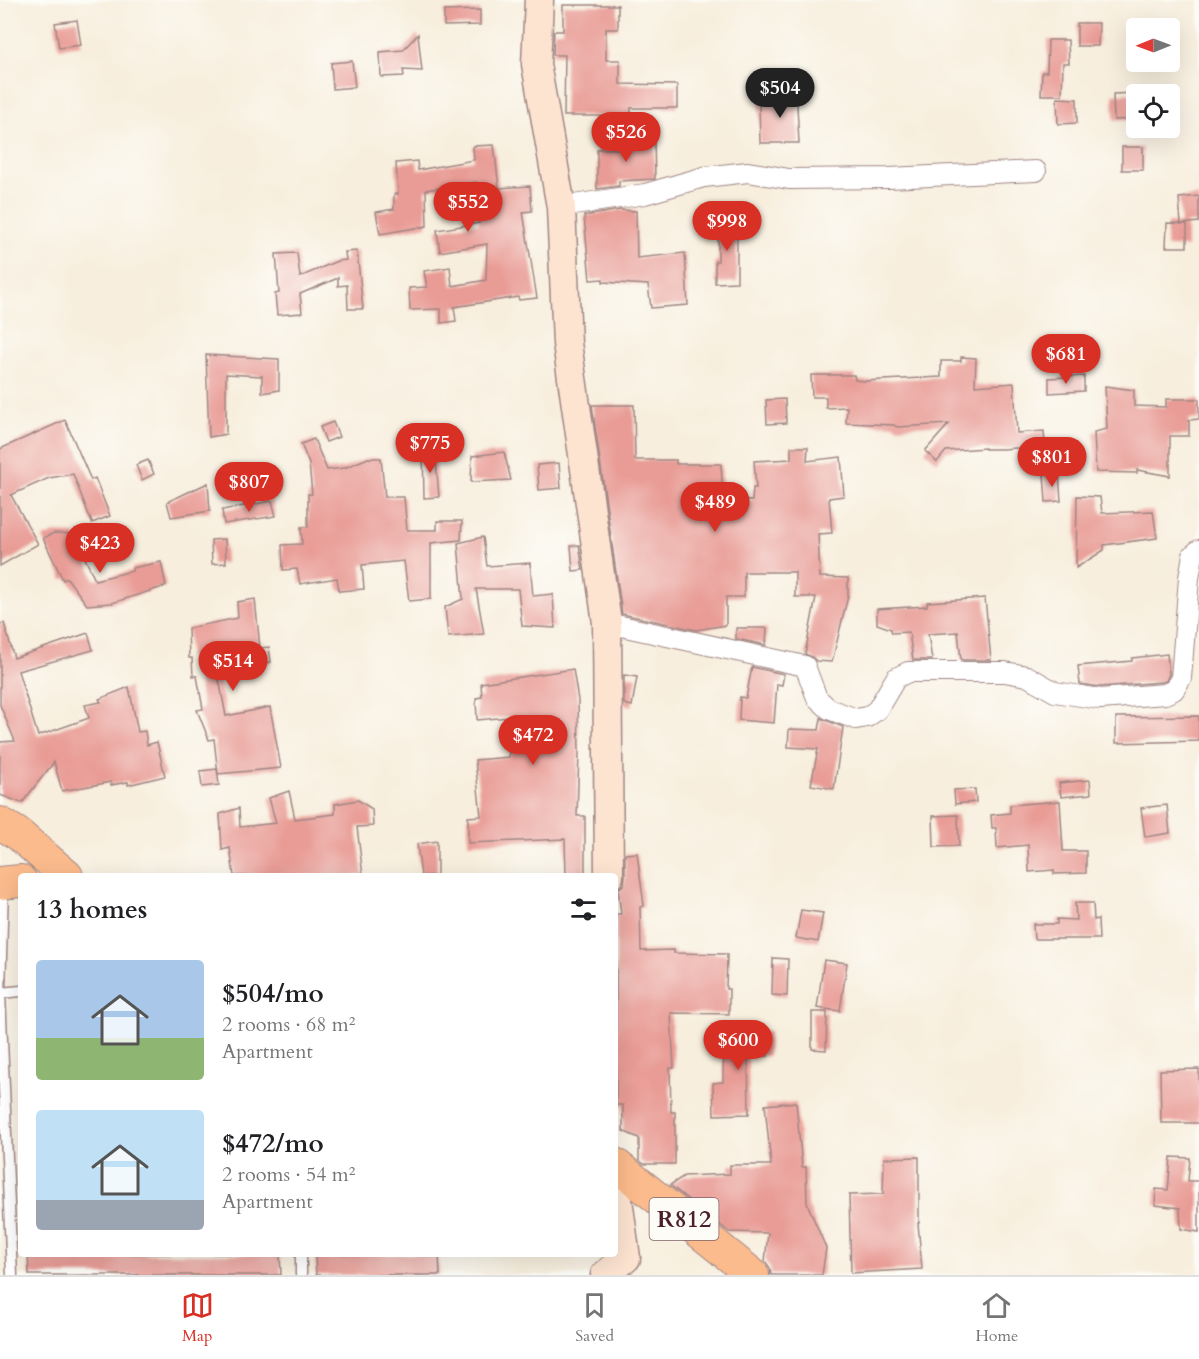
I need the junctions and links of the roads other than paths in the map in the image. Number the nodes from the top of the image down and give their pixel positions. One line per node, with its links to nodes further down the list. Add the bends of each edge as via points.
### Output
1 (539, 0): 3 (street, via 536,64)
2 (1036, 171): 3 (street, via 789,179 748,172 704,177 645,194)
3 (561, 207): 5 (street, via 567,343)
4 (1199, 550): 5 (street, via 1193,555 1189,578 1181,678 1174,690 1165,694 1100,699 1055,692 1027,676 1005,672 908,672 896,678 877,710 856,719 829,709 817,698 805,666)
5 (607, 622): 8 (street)
6 (0, 823): 7 (main road)
7 (64, 873)
8 (609, 873)
9 (8, 882): 11 (lane)
10 (18, 991): 11 (lane)
11 (0, 993): 14 (lane)
12 (618, 1166): 20 (main road, R812)
13 (18, 1176): 14 (lane)
14 (8, 1177): 17 (lane)
15 (618, 1200): 19 (street, via 626,1258)
16 (300, 1257): 18 (lane)
17 (12, 1275)
18 (301, 1275)
19 (605, 1275)
20 (753, 1275)

